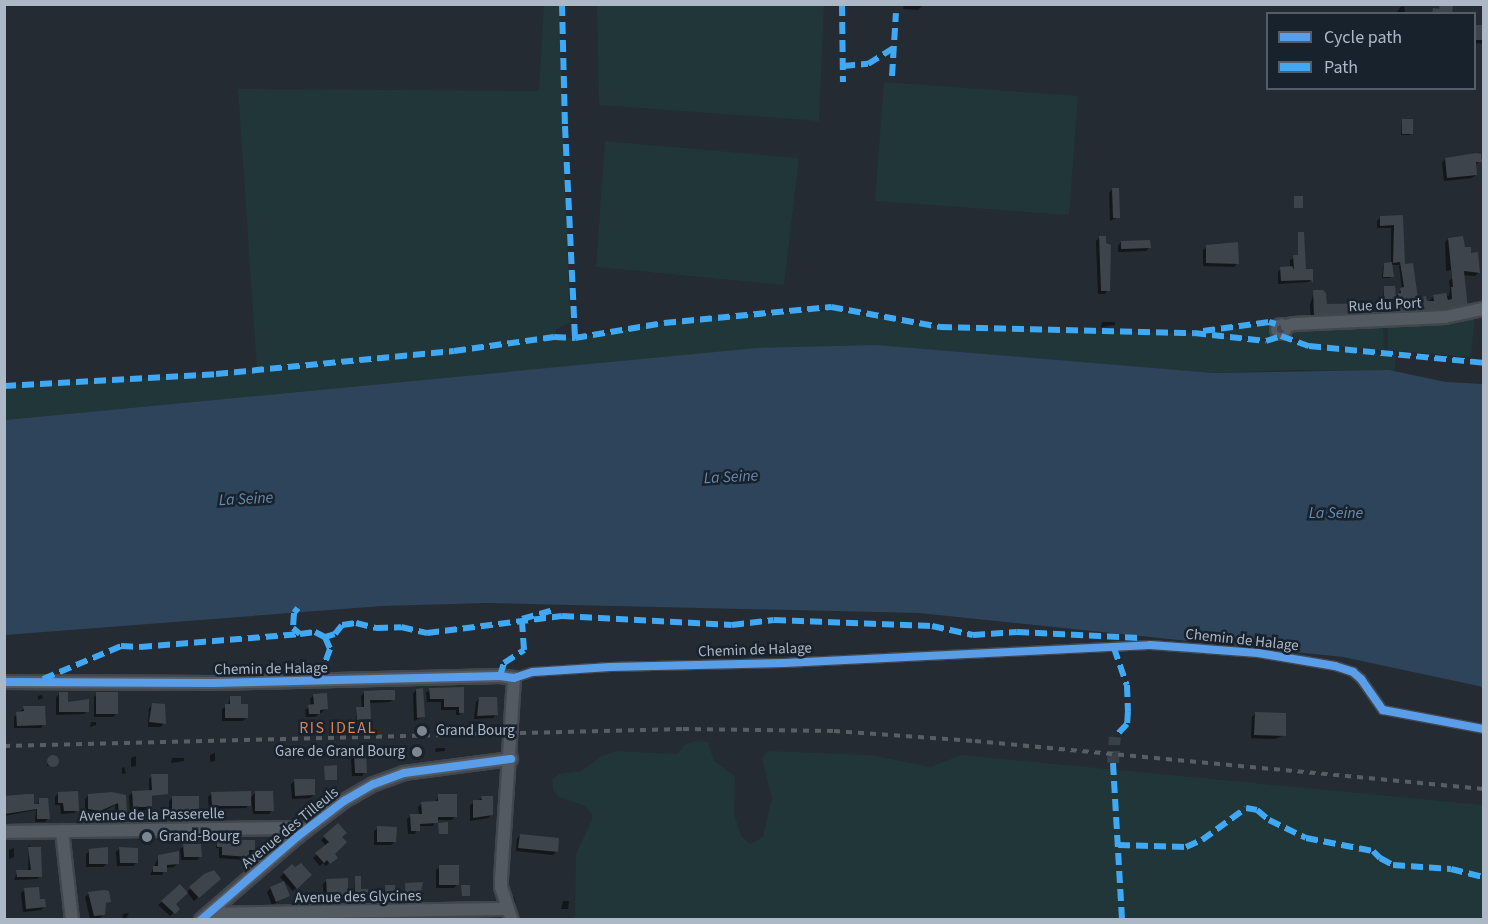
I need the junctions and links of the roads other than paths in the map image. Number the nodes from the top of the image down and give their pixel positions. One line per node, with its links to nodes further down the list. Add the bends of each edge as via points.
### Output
1 (1484, 309): 2 (street, Rue du Port, via 1445,317)
2 (1287, 326)
3 (514, 678): 4 (street, Chemin de Halage); 5 (lane, Chemin de Halage, via 533,672 610,667 807,662 1150,645 1258,652 1335,666 1353,672 1383,710); 6 (street)
4 (4, 682)
5 (1484, 729)
6 (511, 759): 9 (street, Avenue des Tilleuls, via 394,776 344,801); 10 (street, via 501,877)
7 (62, 831): 8 (street, Avenue de la Passerelle); 9 (street, Avenue de la Passerelle, via 287,828); 12 (street)
8 (4, 832)
9 (298, 836): 11 (street, Avenue des Tilleuls)
10 (510, 914): 11 (street, Avenue des Glycines)
11 (204, 917)
12 (72, 920)

